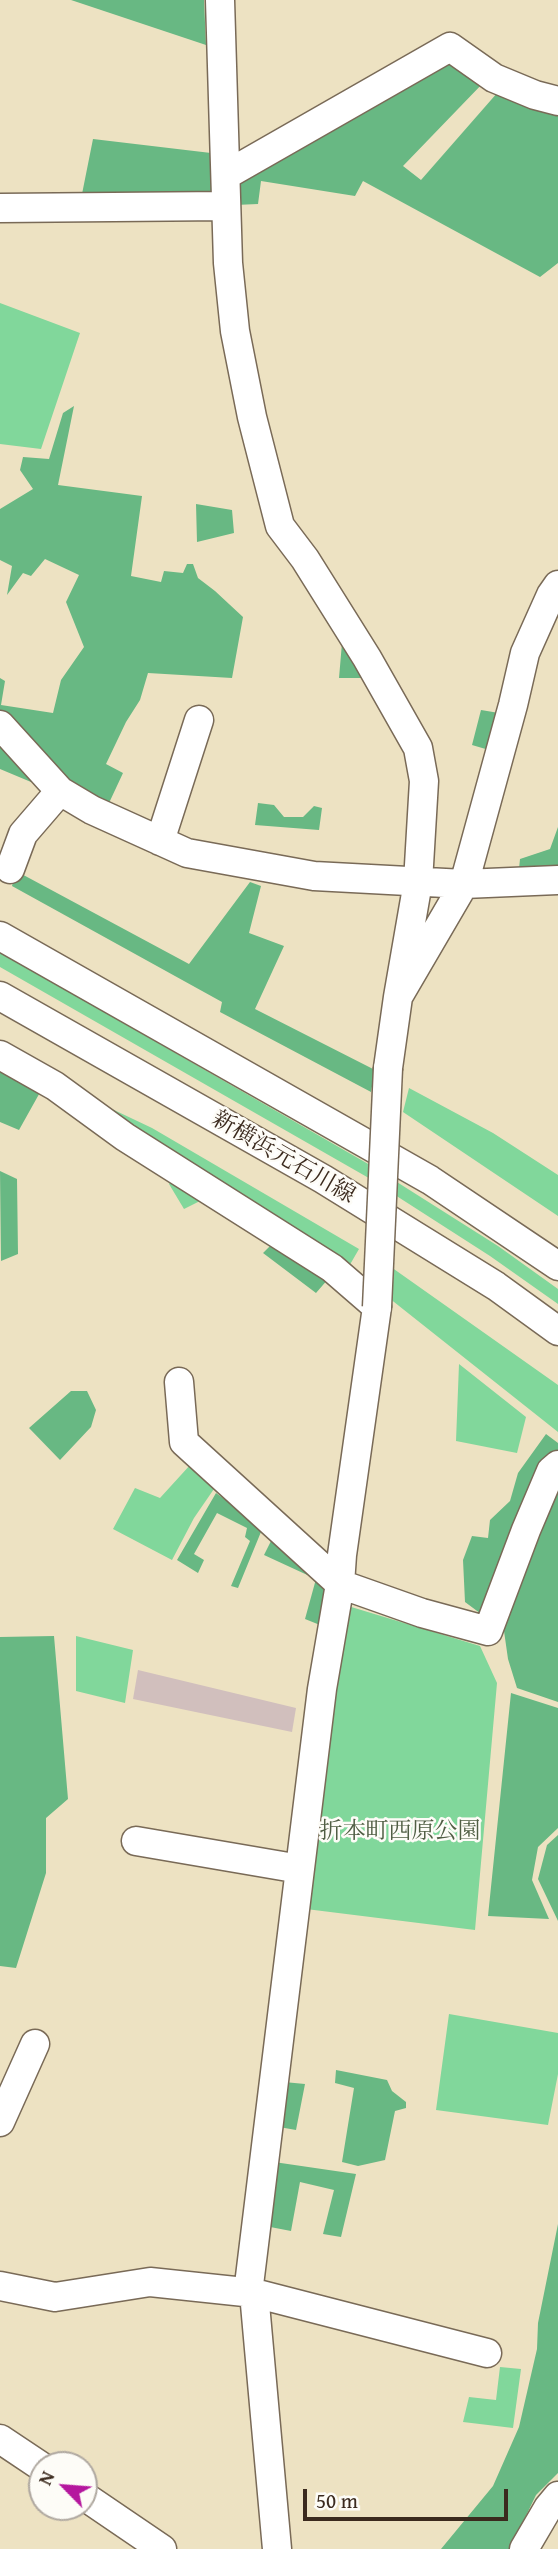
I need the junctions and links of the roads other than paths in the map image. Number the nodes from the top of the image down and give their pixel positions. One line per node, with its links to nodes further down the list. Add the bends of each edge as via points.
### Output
1 (220, 0): 3 (street)
2 (558, 101): 3 (street, via 494,78 450,47)
3 (226, 175): 4 (street)
4 (226, 206): 5 (street); 13 (street, via 235,331 280,526 367,658 418,748 424,781)
5 (0, 208)
6 (558, 585): 14 (street, via 525,653)
7 (199, 720): 10 (street)
8 (0, 725): 9 (street)
9 (60, 791): 10 (street); 11 (street, via 23,834)
10 (160, 841): 13 (street, via 187,853 314,876)
11 (10, 869)
12 (558, 880): 14 (street)
13 (418, 882): 14 (street); 17 (street)
14 (464, 884): 17 (street)
15 (0, 936): 19 (street, via 430,1180)
16 (0, 996): 21 (street, 新横浜元石川線, via 323,1179 496,1286)
17 (398, 997): 20 (street, bridge, via 388,1068)
18 (0, 1055): 20 (street, via 55,1086 125,1137 332,1268)
19 (558, 1266)
20 (376, 1307): 24 (street)
21 (558, 1331)
22 (178, 1382): 24 (street, via 184,1442)
23 (555, 1468): 24 (street, via 488,1631)
24 (340, 1584): 26 (street)
25 (136, 1841): 26 (street)
26 (300, 1869): 30 (street, via 249,2285)
27 (36, 2044): 28 (street)
28 (0, 2122)
29 (0, 2286): 30 (street, via 55,2297 150,2282)
30 (254, 2293): 31 (street); 37 (street)
31 (486, 2353)
32 (0, 2439): 33 (street)
33 (28, 2458)
34 (98, 2506): 36 (street)
35 (555, 2506): 38 (street)
36 (162, 2549)
37 (277, 2549)
38 (524, 2549)

